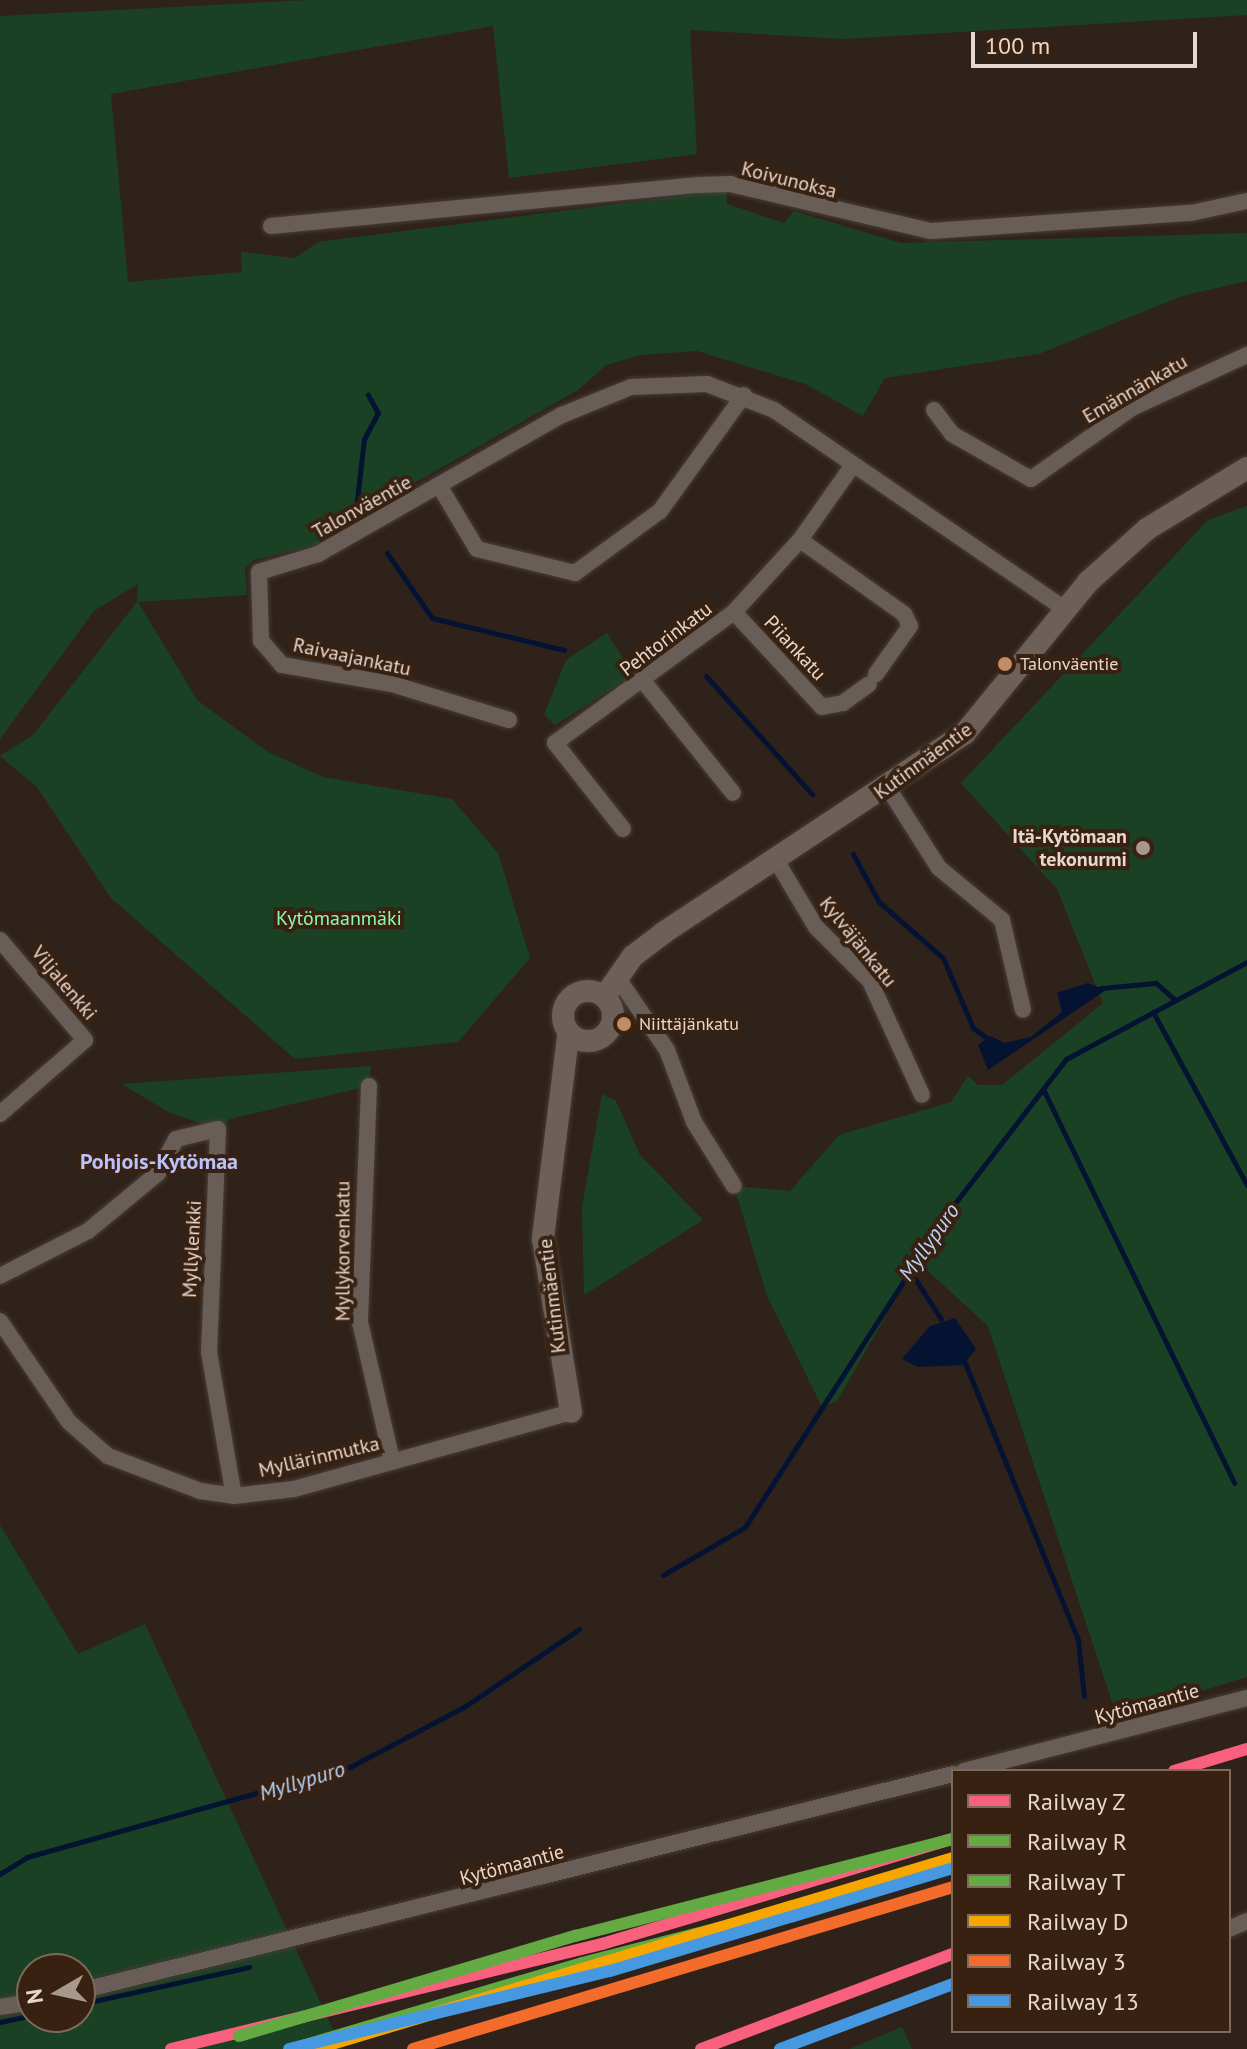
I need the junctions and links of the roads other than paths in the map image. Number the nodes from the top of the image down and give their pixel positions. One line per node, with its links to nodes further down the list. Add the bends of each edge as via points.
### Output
1 (1247, 201): 2 (street, Koivunoksa, via 1191,213 931,231 730,184)
2 (271, 226)
3 (1247, 355): 5 (street, Emännänkatu, via 1132,408 1031,479 952,434)
4 (744, 395): 6 (street, Talonväentie); 8 (street, Talonväentie, via 684,383 596,397); 8 (street, via 660,511 575,573 477,549)
5 (934, 410)
6 (853, 465): 9 (street, Pehtorinkatu); 11 (street, Talonväentie)
7 (1247, 468): 11 (street, Kutinmäentie, via 1147,529)
8 (440, 487): 10 (street, Talonväentie, via 318,554)
9 (800, 540): 12 (street, Pehtorinkatu); 12 (street, Piiankatu, via 904,614 910,626 872,679 843,703 822,707)
10 (259, 572): 14 (street, Raivaajankatu, via 261,641 282,665 392,684)
11 (1065, 609): 15 (street, Kutinmäentie, via 980,720)
12 (734, 612): 13 (street, Pehtorinkatu)
13 (644, 682): 16 (street); 17 (street, Pehtorinkatu, via 555,743)
14 (509, 720)
15 (888, 788): 18 (street, Kutinmäentie); 21 (street, via 939,868 1002,920)
16 (733, 793)
17 (623, 829)
18 (776, 860): 20 (street, Kutinmäentie, via 663,933); 24 (street, Kylväjänkatu, via 816,927 870,981)
19 (0, 940): 25 (street, Viljalenkki, via 85,1040)
20 (612, 985): 22 (street, Kutinmäentie, via 566,1006); 22 (street, via 614,1014 607,1030 594,1038); 26 (street, via 667,1050 694,1122)
21 (1023, 1010)
22 (568, 1037): 29 (street, Kutinmäentie, via 543,1239)
23 (369, 1086): 30 (street, Myllykorvenkatu, via 360,1322)
24 (922, 1095)
25 (0, 1114)
26 (734, 1186)
27 (0, 1276): 31 (street, Myllylenkki, via 88,1231 158,1173 176,1139 218,1129 209,1352)
28 (0, 1321): 31 (street, Myllärinmutka, via 69,1422 108,1456 153,1478)
29 (571, 1412): 30 (street, Myllärinmutka)
30 (392, 1461): 31 (street, Myllärinmutka, via 294,1489)
31 (234, 1496)
32 (1247, 1698): 33 (street, Kytömaantie)
33 (972, 1769)
34 (951, 1774): 35 (street, Kytömaantie)
35 (96, 1987)

